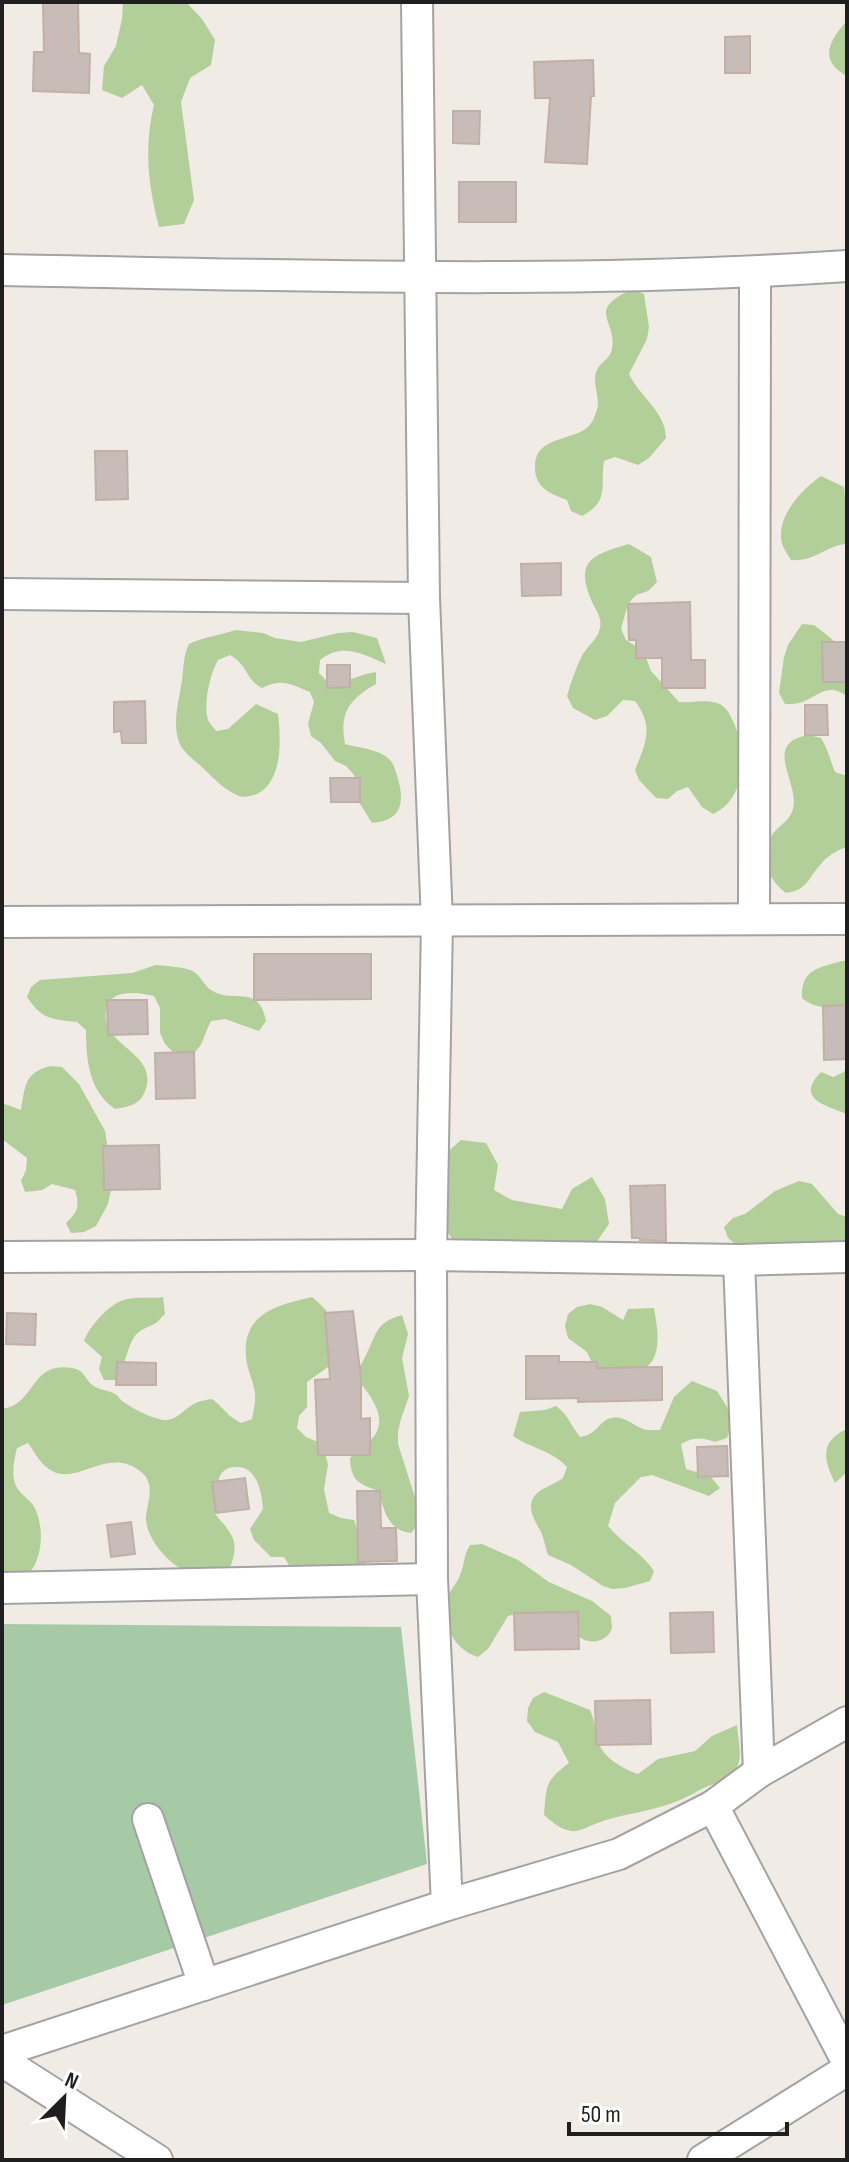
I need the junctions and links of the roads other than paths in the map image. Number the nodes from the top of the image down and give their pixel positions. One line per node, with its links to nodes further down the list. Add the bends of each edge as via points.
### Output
1 (417, 2): 5 (street)
2 (847, 266): 4 (street)
3 (2, 270): 5 (street)
4 (755, 273): 5 (street); 8 (street)
5 (420, 278): 7 (street)
6 (2, 594): 7 (street)
7 (424, 598): 11 (street)
8 (754, 918): 9 (street); 11 (street)
9 (847, 919)
10 (2, 922): 11 (street)
11 (437, 922): 12 (street)
12 (431, 1255): 13 (street); 15 (street); 16 (street)
13 (2, 1257)
14 (847, 1257): 15 (street)
15 (739, 1260): 19 (street)
16 (432, 1579): 17 (street); 22 (street)
17 (2, 1588)
18 (847, 1722): 19 (street)
19 (759, 1772): 20 (street)
20 (713, 1806): 22 (street, via 619,1854); 26 (street)
21 (148, 1819): 23 (street)
22 (447, 1905): 23 (street)
23 (204, 1985): 24 (street)
24 (2, 2051)
25 (2, 2061): 28 (street)
26 (847, 2061)
27 (847, 2070): 29 (street)
28 (157, 2160)
29 (703, 2160)

